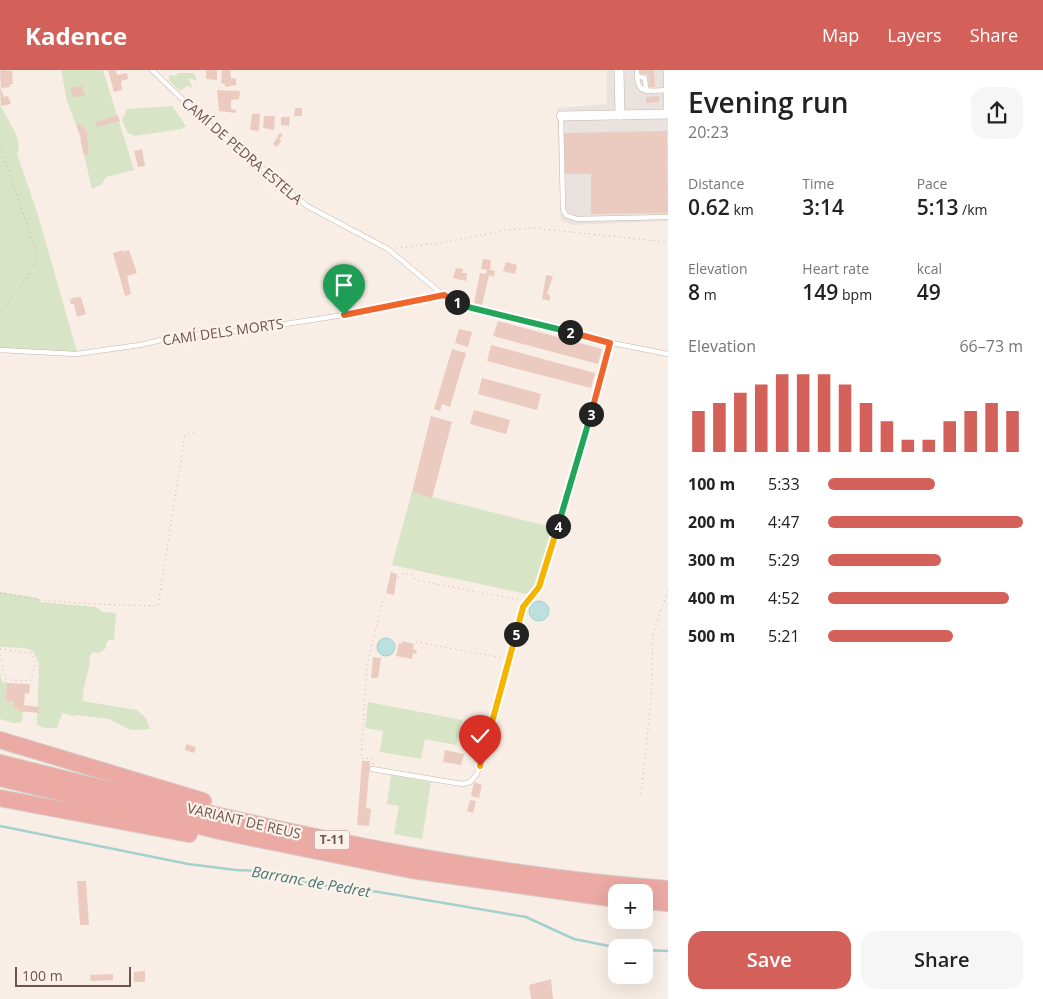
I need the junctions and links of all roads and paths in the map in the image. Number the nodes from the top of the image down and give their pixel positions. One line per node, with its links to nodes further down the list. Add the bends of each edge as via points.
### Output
1 (152, 70): 15 (lane, CAMÍ DE PEDRA ESTELA, via 205,121 306,206)
2 (619, 70): 10 (street)
3 (637, 70): 5 (lane)
4 (666, 70): 6 (lane)
5 (637, 76): 7 (lane, via 638,87); 7 (lane, via 645,78)
6 (666, 90): 7 (lane); 8 (lane)
7 (646, 91)
8 (667, 99): 9 (lane)
9 (667, 114): 10 (street)
10 (620, 115): 11 (street)
11 (561, 116): 13 (lane, via 563,210 566,215 577,219)
12 (0, 146): 17 (path, via 38,256 26,280)
13 (668, 217)
14 (668, 242): 15 (path, via 532,228)
15 (388, 249): 16 (lane, CAMÍ DE PEDRA ESTELA)
16 (444, 295): 18 (lane, CAMÍ DE PEDRA ESTELA, via 468,307); 19 (lane, CAMÍ DELS MORTS, via 335,316 252,329 174,336 140,345 76,354)
17 (0, 314)
18 (610, 343): 20 (lane, CAMÍ DE PEDRA ESTELA); 26 (lane, via 545,570 539,587)
19 (0, 350)
20 (668, 354)
21 (194, 432): 24 (path, via 185,436 158,606 70,603)
22 (398, 577): 26 (path, via 413,575 416,580)
23 (668, 591): 35 (path, via 653,633)
24 (0, 593)
25 (383, 600): 33 (path, via 367,665 361,758 373,759)
26 (527, 602): 30 (lane)
27 (416, 642): 30 (path)
28 (0, 649): 29 (path, via 30,653 36,662 31,680 5,679)
29 (0, 654)
30 (509, 659): 33 (lane, via 480,766 470,782 462,784)
31 (0, 740): 37 (highway, via 244,814)
32 (0, 764): 37 (highway, VARIANT DE REUS / T-11, via 293,832)
33 (372, 769)
34 (0, 778): 38 (highway, VARIANT DE REUS / T-11, via 293,847 411,870)
35 (642, 794)
36 (0, 798): 38 (highway, via 410,875)
37 (428, 859): 39 (highway, VARIANT DE REUS / T-11)
38 (519, 886): 40 (highway, VARIANT DE REUS / T-11)
39 (668, 889)
40 (608, 898)
41 (653, 902): 42 (highway)
42 (668, 903)

